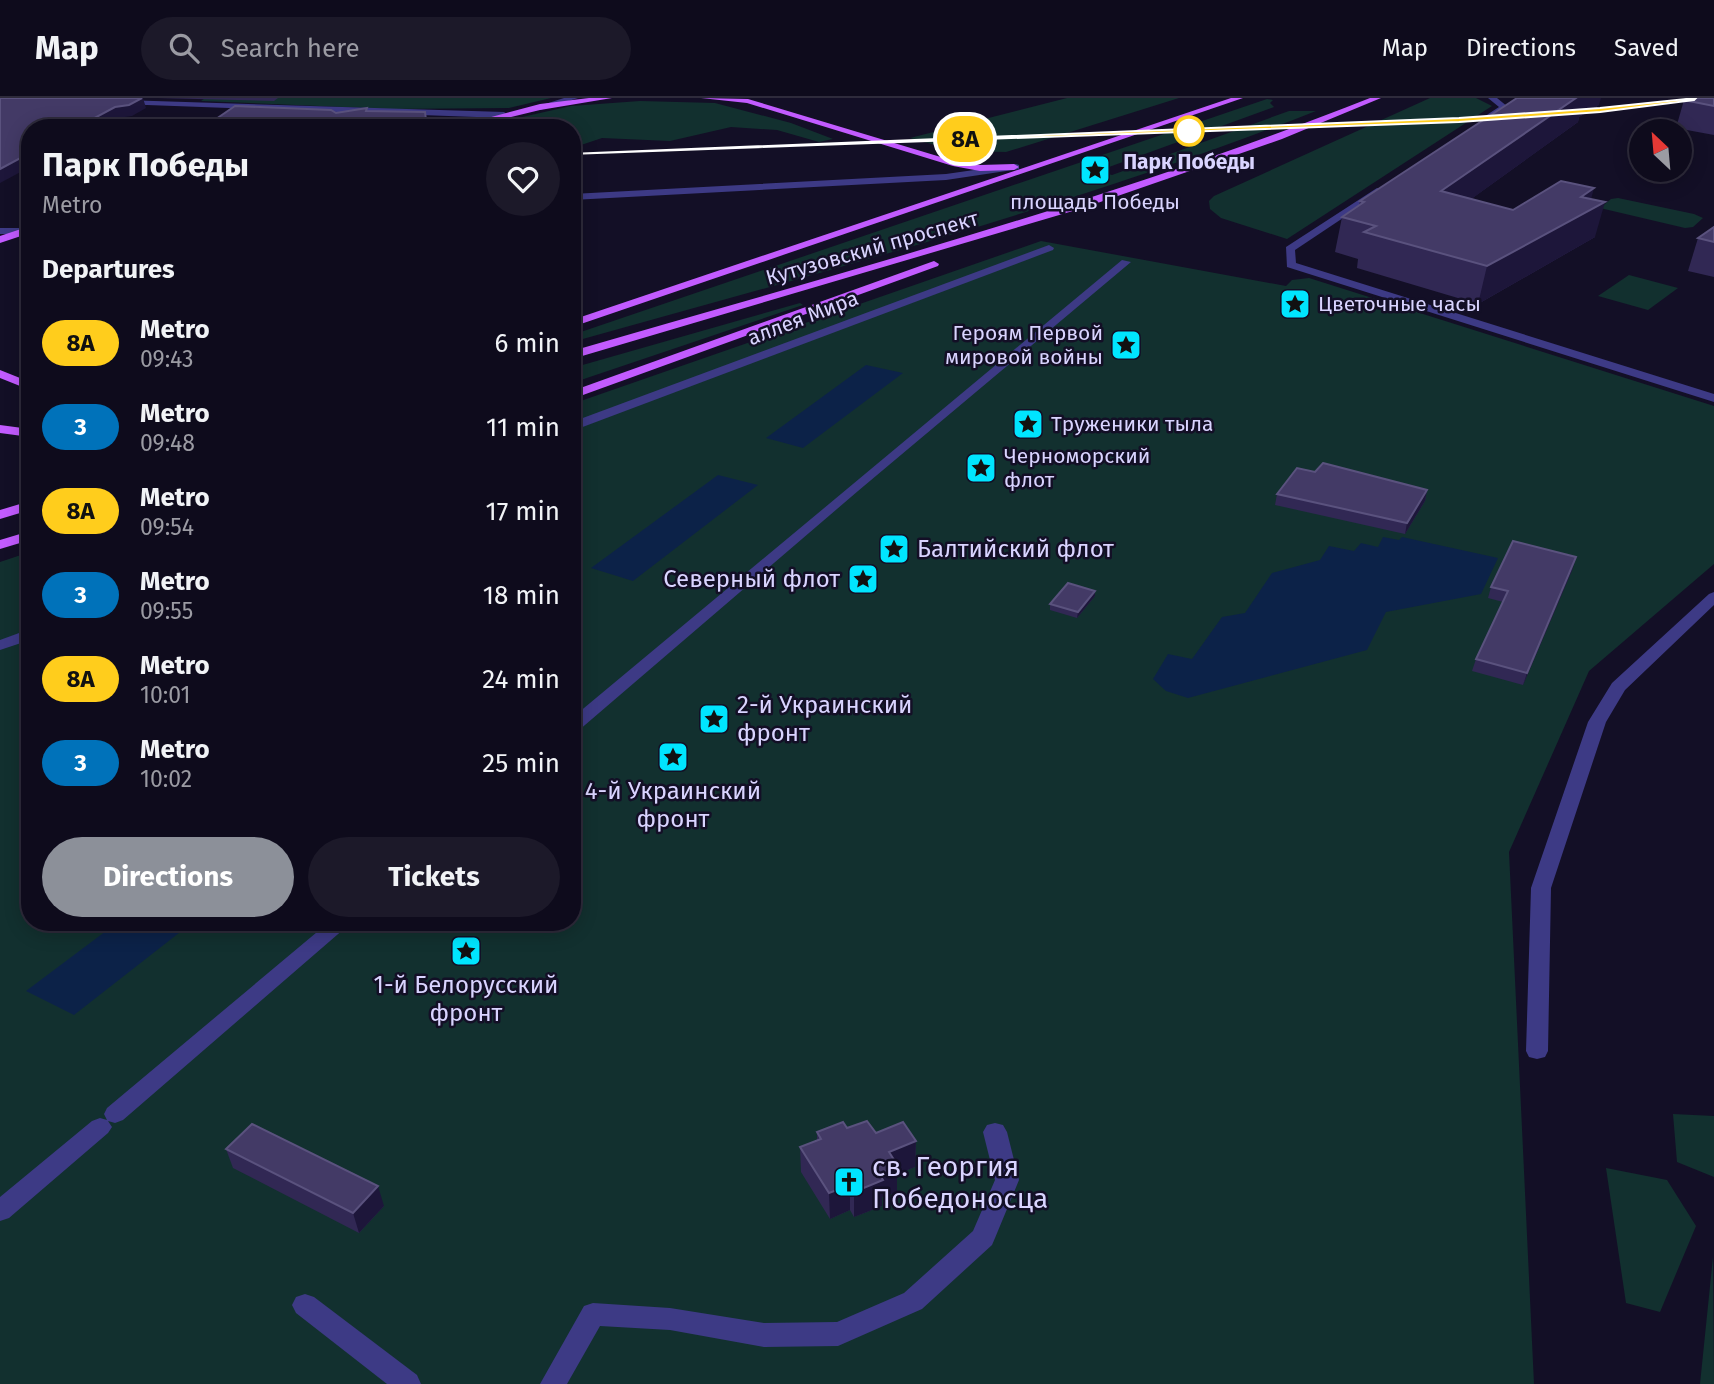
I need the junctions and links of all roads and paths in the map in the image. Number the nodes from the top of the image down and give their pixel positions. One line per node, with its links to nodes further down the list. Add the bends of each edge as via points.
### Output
1 (574, 98): 11 (street)
2 (608, 98): 11 (main road)
3 (705, 98): 10 (main road)
4 (737, 98): 10 (street)
5 (1239, 98): 15 (main road, Кутузовский проспект)
6 (1377, 98): 21 (main road, Кутузовский проспект, via 1243,153)
7 (1492, 98): 14 (street, via 1503,104 1502,109)
8 (144, 100): 9 (street); 12 (street)
9 (111, 102)
10 (748, 102): 16 (main road, via 953,163)
11 (540, 107): 12 (main road)
12 (504, 115): 13 (main road)
13 (489, 119)
14 (1472, 129)
15 (1056, 160): 16 (main road); 20 (main road, Кутузовский проспект)
16 (1016, 167): 17 (street)
17 (946, 177): 19 (street); 20 (street)
18 (1387, 184): 34 (street, via 1296,244 1289,254 1291,265)
19 (581, 197)
20 (947, 198): 29 (main road, Кутузовский проспект)
21 (1093, 204): 30 (main road, Кутузовский проспект); 33 (main road)
22 (21, 225): 24 (main road)
23 (21, 230): 24 (main road)
24 (0, 231)
25 (21, 232): 26 (main road)
26 (0, 240)
27 (1049, 248): 35 (street, аллея Мира)
28 (1126, 262): 45 (street)
29 (581, 318)
30 (581, 352)
31 (0, 374): 32 (main road)
32 (21, 382)
33 (581, 392)
34 (1714, 398)
35 (581, 424)
36 (0, 429): 37 (main road)
37 (21, 432)
38 (21, 508): 39 (main road)
39 (0, 515)
40 (21, 538): 41 (main road)
41 (0, 545)
42 (1714, 597): 47 (street, via 1618,687 1597,722 1541,888)
43 (21, 637): 44 (street)
44 (0, 645)
45 (581, 719)
46 (331, 931): 49 (street)
47 (1538, 1051)
48 (995, 1132): 52 (street, via 1007,1180 983,1238 913,1301 838,1334 764,1335 670,1319 593,1314)
49 (0, 1211)
50 (305, 1305): 51 (street)
51 (408, 1384)
52 (553, 1384)

